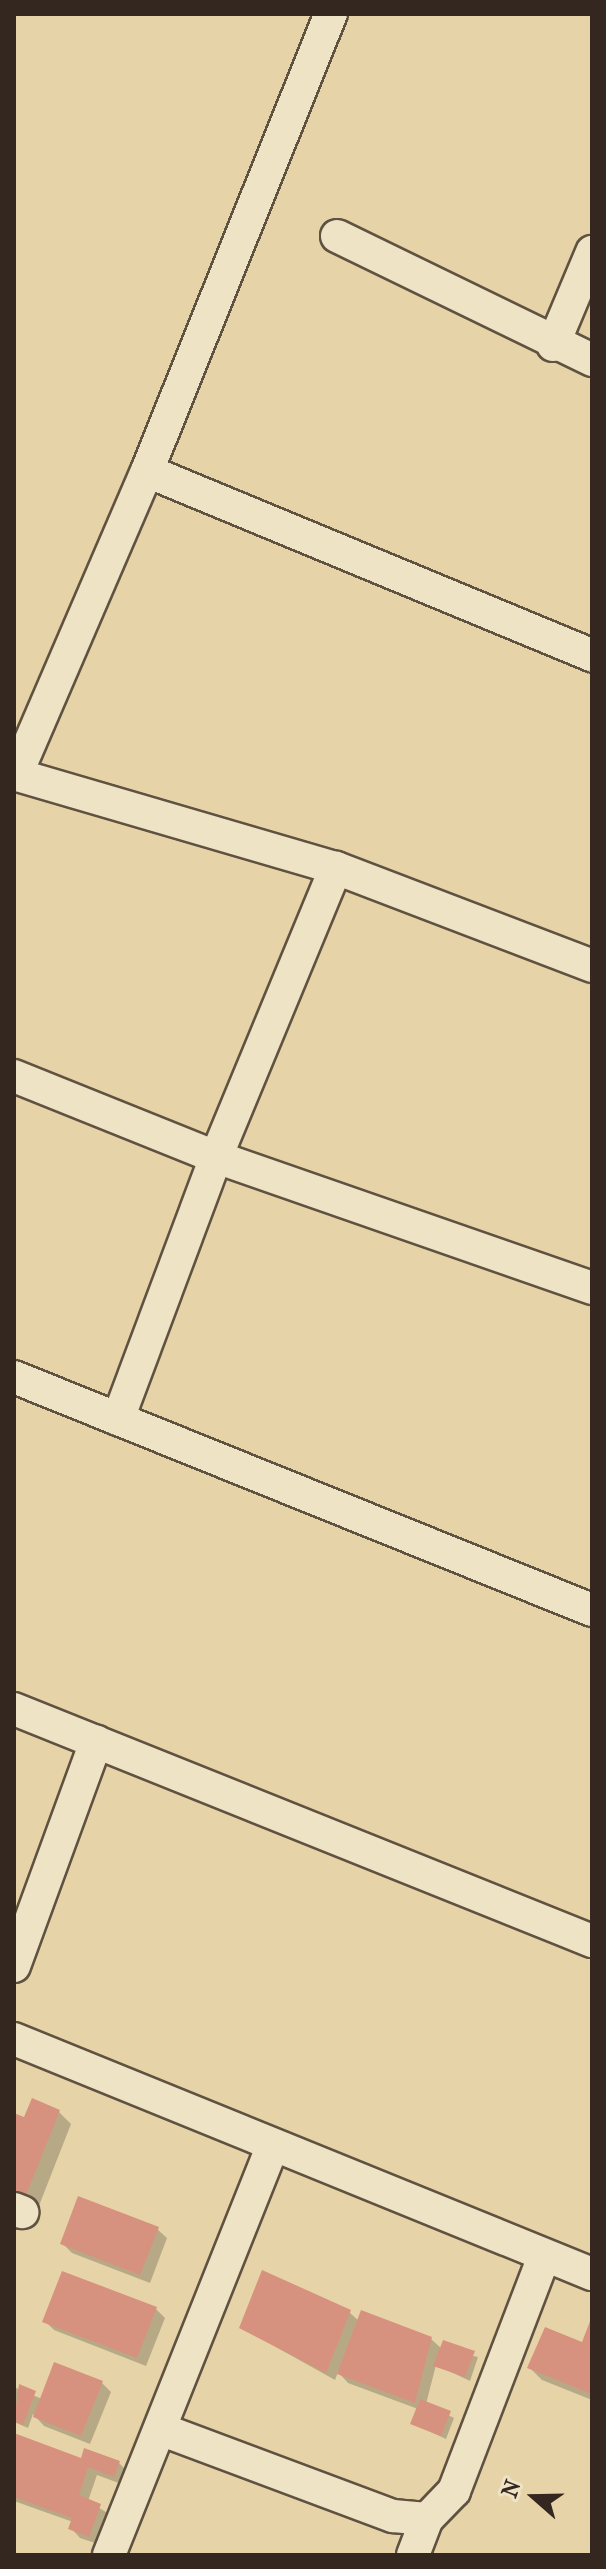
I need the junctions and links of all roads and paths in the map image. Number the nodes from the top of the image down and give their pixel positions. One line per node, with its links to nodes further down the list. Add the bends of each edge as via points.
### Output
1 (331, 14): 6 (street)
2 (337, 236): 4 (street)
3 (592, 252): 4 (street)
4 (553, 345): 5 (street)
5 (592, 360)
6 (147, 471): 7 (street); 8 (street)
7 (592, 655)
8 (15, 774): 9 (street)
9 (336, 868): 10 (street); 12 (street)
10 (592, 966)
11 (14, 1076): 12 (street)
12 (216, 1157): 13 (street); 15 (street)
13 (592, 1288)
14 (14, 1377): 15 (street)
15 (118, 1419): 16 (street)
16 (592, 1610)
17 (14, 1709): 18 (street)
18 (96, 1742): 19 (street); 20 (street)
19 (592, 1941)
20 (14, 1966)
21 (14, 2039): 22 (street)
22 (272, 2147): 23 (street); 25 (street)
23 (544, 2256): 24 (street); 26 (street, via 454,2491)
24 (592, 2274)
25 (160, 2429): 26 (street, via 393,2516); 27 (street)
26 (427, 2519): 28 (street)
27 (109, 2555)
28 (413, 2555)

